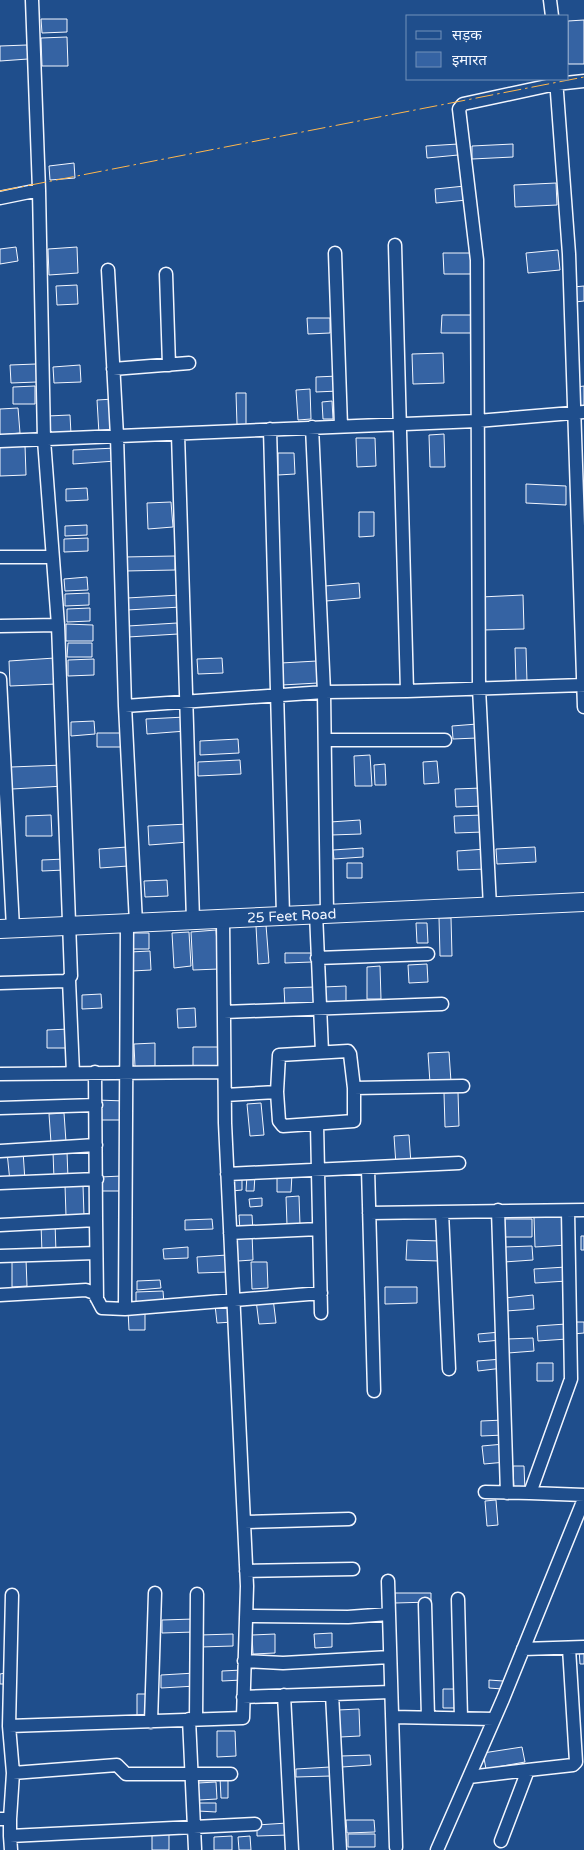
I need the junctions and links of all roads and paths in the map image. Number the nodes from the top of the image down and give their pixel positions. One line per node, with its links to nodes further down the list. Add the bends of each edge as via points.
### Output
1 (32, 0): 6 (street)
2 (550, 0): 3 (street)
3 (552, 15)
4 (556, 81): 5 (street); 15 (street); 16 (street, via 463,104 459,110 477,260)
5 (584, 81)
6 (39, 190): 7 (street); 23 (street)
7 (0, 198)
8 (394, 245): 17 (street)
9 (335, 253): 18 (street)
10 (108, 270): 14 (street)
11 (166, 274): 13 (street)
12 (189, 363): 13 (street)
13 (169, 365): 14 (street)
14 (113, 369): 22 (street)
15 (579, 412): 16 (street); 30 (street)
16 (477, 420): 17 (street); 31 (street)
17 (401, 424): 18 (street); 32 (street)
18 (341, 426): 19 (street)
19 (312, 427): 20 (street); 33 (street)
20 (270, 429): 21 (street); 34 (street)
21 (178, 434): 22 (street); 35 (street)
22 (117, 436): 23 (street); 36 (street)
23 (44, 440): 24 (street); 26 (street)
24 (0, 441)
25 (0, 557): 26 (street)
26 (52, 558): 27 (street)
27 (58, 625): 28 (street); 47 (street)
28 (0, 626)
29 (0, 679): 48 (street)
30 (584, 684): 31 (street); 37 (street)
31 (480, 688): 32 (street); 41 (street)
32 (407, 690): 33 (street)
33 (324, 692): 34 (street); 38 (street)
34 (276, 696): 35 (street); 43 (street)
35 (188, 703): 36 (street); 45 (street)
36 (125, 706): 46 (street)
37 (584, 707)
38 (325, 740): 39 (street); 42 (street)
39 (445, 740)
40 (584, 902): 41 (street, 25 Feet Road)
41 (490, 907): 42 (street, 25 Feet Road)
42 (322, 914): 43 (street, 25 Feet Road); 50 (street)
43 (283, 915): 44 (street, 25 Feet Road)
44 (223, 918): 45 (street, 25 Feet Road); 55 (street)
45 (193, 920): 46 (street, 25 Feet Road)
46 (132, 924): 47 (street, 25 Feet Road); 59 (street)
47 (70, 926): 48 (street, 25 Feet Road); 51 (street)
48 (6, 928)
49 (428, 954): 50 (street)
50 (318, 958): 54 (street)
51 (69, 980): 52 (street); 57 (street)
52 (0, 983)
53 (442, 1004): 54 (street)
54 (320, 1008): 55 (street); 56 (street)
55 (224, 1012): 60 (street)
56 (322, 1052): 63 (street, via 349,1052); 64 (street, via 280,1054)
57 (73, 1072): 58 (street); 61 (street)
58 (95, 1072): 59 (street); 66 (street)
59 (125, 1072): 60 (street); 92 (street)
60 (224, 1072): 65 (street)
61 (0, 1074)
62 (463, 1086): 63 (street)
63 (354, 1088): 68 (street, via 354,1122)
64 (277, 1092): 65 (street); 68 (street, via 280,1124)
65 (225, 1095): 74 (street)
66 (96, 1105): 67 (street); 69 (street)
67 (0, 1108)
68 (317, 1124): 73 (street)
69 (96, 1145): 70 (street); 75 (street)
70 (0, 1151)
71 (459, 1163): 72 (street)
72 (368, 1168): 73 (street); 81 (street)
73 (318, 1170): 74 (street); 84 (street)
74 (227, 1174): 85 (street)
75 (96, 1179): 76 (street); 82 (street)
76 (0, 1182)
77 (498, 1210): 79 (street); 80 (street); 97 (street)
78 (584, 1210): 79 (street)
79 (568, 1211): 98 (street, via 571,1379)
80 (442, 1212): 81 (street); 94 (street)
81 (369, 1213): 95 (street)
82 (96, 1220): 83 (street); 86 (street)
83 (0, 1225)
84 (319, 1229): 85 (street); 88 (street)
85 (230, 1233): 91 (street)
86 (96, 1253): 87 (street); 90 (street)
87 (0, 1256)
88 (321, 1293): 91 (street); 93 (street)
89 (0, 1295): 90 (street, via 86,1290)
90 (97, 1299): 92 (street, via 102,1308)
91 (233, 1299): 92 (street); 101 (street)
92 (125, 1309)
93 (321, 1313)
94 (450, 1369)
95 (374, 1391)
96 (485, 1492): 97 (street)
97 (507, 1493): 98 (street)
98 (530, 1493): 99 (street)
99 (583, 1503): 114 (street)
100 (350, 1519): 101 (street)
101 (244, 1522): 103 (street)
102 (353, 1569): 103 (street)
103 (246, 1571): 111 (street)
104 (388, 1581): 110 (street)
105 (155, 1593): 127 (street)
106 (197, 1594): 125 (street)
107 (12, 1595): 117 (street)
108 (458, 1599): 124 (street)
109 (424, 1604): 123 (street)
110 (389, 1614): 111 (street); 115 (street)
111 (246, 1616): 116 (street)
112 (584, 1647): 113 (street)
113 (570, 1648): 114 (street); 130 (street, via 576,1762)
114 (524, 1649): 126 (street)
115 (390, 1657): 116 (street, via 283,1663); 118 (street)
116 (244, 1661): 121 (street)
117 (5, 1670): 128 (street)
118 (391, 1692): 119 (street); 122 (street)
119 (332, 1694): 120 (street); 143 (street)
120 (284, 1696): 121 (street); 142 (street)
121 (243, 1697): 125 (street, via 243,1718)
122 (392, 1717): 123 (street); 139 (street)
123 (428, 1718): 124 (street)
124 (461, 1718): 126 (street)
125 (193, 1719): 127 (street); 132 (street)
126 (494, 1719): 133 (street)
127 (152, 1722): 128 (street)
128 (10, 1726): 129 (street)
129 (8, 1766): 132 (street, via 117,1765 126,1774); 134 (street)
130 (528, 1770): 133 (street); 138 (street)
131 (231, 1774): 132 (street)
132 (192, 1775): 136 (street)
133 (469, 1777): 144 (street)
134 (5, 1819): 137 (street)
135 (254, 1824): 136 (street)
136 (194, 1827): 137 (street); 140 (street)
137 (10, 1836): 141 (street)
138 (501, 1841)
139 (396, 1847)
140 (195, 1849)
141 (11, 1850)
142 (292, 1850)
143 (340, 1850)
144 (436, 1850)

